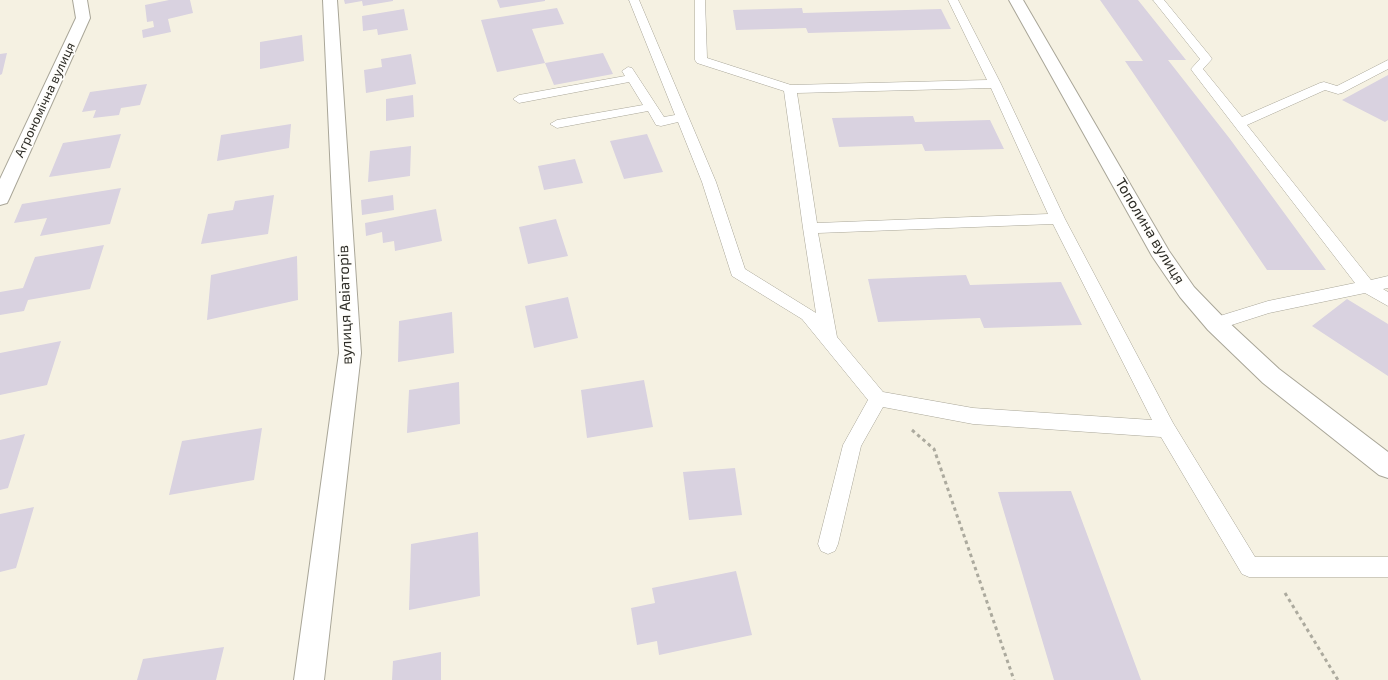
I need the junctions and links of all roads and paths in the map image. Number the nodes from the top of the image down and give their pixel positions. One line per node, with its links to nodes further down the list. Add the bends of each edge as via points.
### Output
1 (80, 0): 16 (street, Агрономічна вулиця, via 83,18)
2 (330, 0): 30 (street, вулиця Авіаторів, via 350,353)
3 (634, 0): 13 (lane)
4 (700, 0): 10 (lane, via 701,60)
5 (953, 0): 9 (lane)
6 (1016, 0): 22 (street, Тополина вулиця, via 1162,256 1187,292)
7 (1158, 0): 14 (lane, via 1206,59 1197,69)
8 (1388, 64): 14 (lane, via 1338,90 1324,86)
9 (995, 84): 10 (lane); 17 (lane)
10 (790, 89): 18 (lane)
11 (519, 99): 12 (lane, via 630,75)
12 (651, 107): 13 (lane, via 661,122); 15 (lane)
13 (683, 117): 23 (lane, via 709,182 738,272 808,315)
14 (1240, 123): 20 (lane)
15 (557, 124)
16 (0, 199)
17 (1058, 219): 18 (lane); 25 (lane)
18 (810, 228): 23 (lane)
19 (1388, 282): 20 (lane)
20 (1367, 287): 21 (lane); 22 (lane, via 1268,307)
21 (1388, 300)
22 (1216, 324): 26 (street, Тополина вулиця, via 1271,376)
23 (829, 339): 24 (lane)
24 (878, 399): 25 (lane, via 973,416); 27 (lane, via 852,445); 31 (path, via 934,449)
25 (1166, 429): 28 (lane, via 1249,567)
26 (1388, 467)
27 (828, 544)
28 (1269, 567): 29 (lane); 32 (path)
29 (1388, 567)
30 (309, 680)
31 (1014, 680)
32 (1338, 680)

